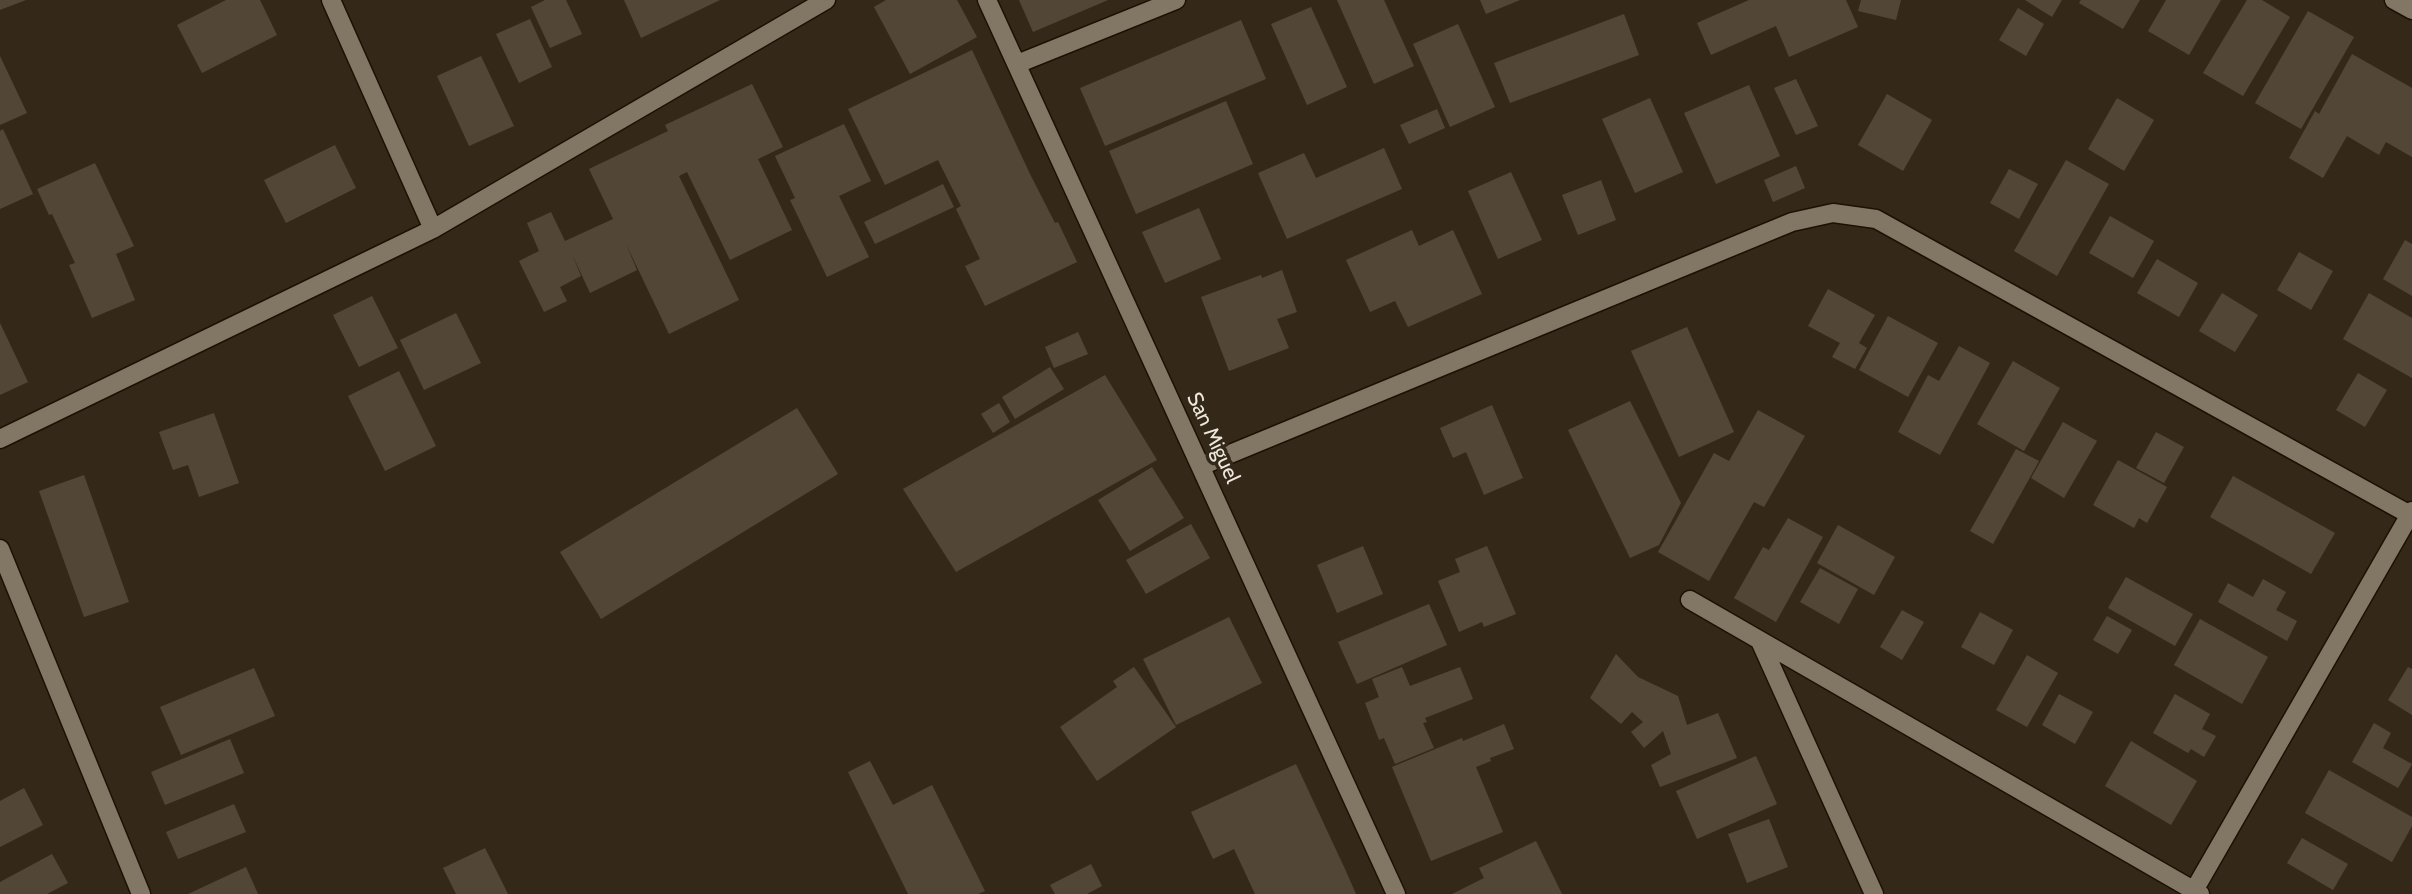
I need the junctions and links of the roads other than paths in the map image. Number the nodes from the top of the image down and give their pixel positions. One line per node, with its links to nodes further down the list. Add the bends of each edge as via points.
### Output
1 (331, 0): 8 (street)
2 (826, 0): 8 (street)
3 (988, 0): 7 (street, San Miguel)
4 (1176, 0): 7 (street)
5 (2394, 0): 6 (street)
6 (2412, 10)
7 (1017, 64): 10 (street, San Miguel)
8 (433, 229): 9 (street)
9 (0, 439)
10 (1201, 466): 11 (street, via 1792,222 1833,213 1876,219); 17 (street, San Miguel)
11 (2411, 514): 15 (street)
12 (0, 549): 16 (street)
13 (1690, 600): 14 (street)
14 (1760, 640): 15 (street); 18 (street)
15 (2195, 893)
16 (141, 894)
17 (1396, 894)
18 (1874, 894)

